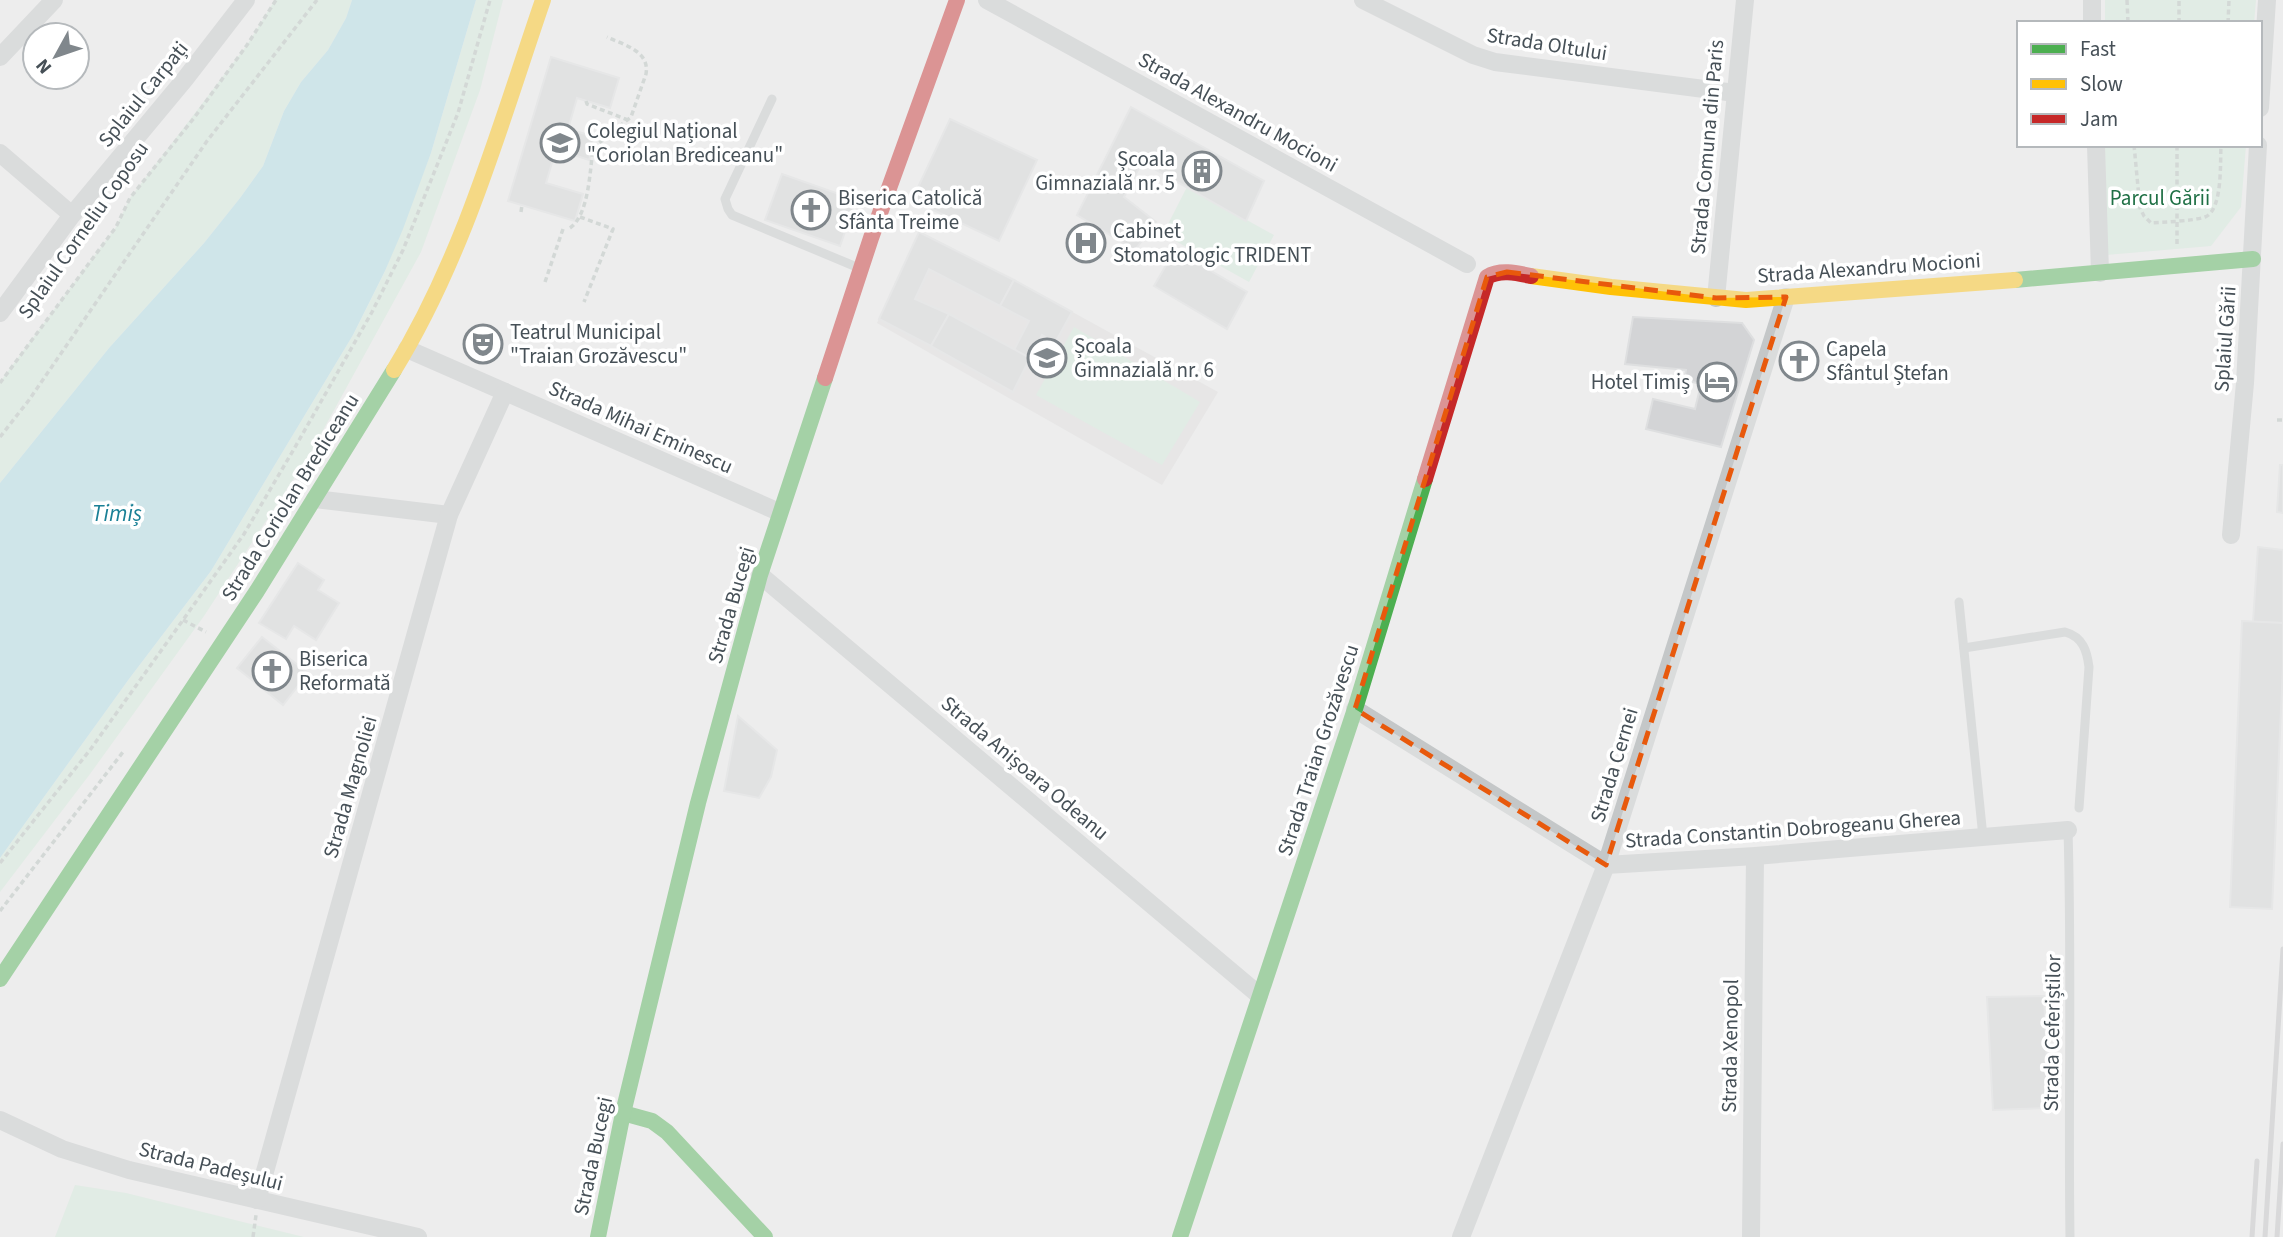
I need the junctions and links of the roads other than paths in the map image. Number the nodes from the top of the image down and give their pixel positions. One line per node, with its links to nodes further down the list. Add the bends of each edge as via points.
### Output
1 (54, 0): 11 (street)
2 (246, 0): 18 (street, Splaiul Carpați)
3 (543, 0): 27 (street, Strada Coriolan Brediceanu, via 471,212)
4 (957, 0): 21 (street, Strada Bucegi)
5 (987, 0): 20 (street, Strada Alexandru Mocioni)
6 (1363, 0): 13 (street, Strada Oltului, via 1496,62)
7 (1745, 0): 13 (street, Strada Comuna din Paris)
8 (2092, 0): 10 (street)
9 (2267, 0): 12 (street)
10 (2092, 21)
11 (0, 57)
12 (2262, 77)
13 (1735, 93): 24 (street, Strada Comuna din Paris)
14 (772, 99): 21 (lane, via 726,199 728,209 732,215)
15 (2096, 147): 22 (street)
16 (2258, 147): 19 (street, Splaiul Gării)
17 (0, 153): 18 (street)
18 (72, 215): 26 (street, Splaiul Corneliu Coposu)
19 (2253, 259): 22 (street, Strada Alexandru Mocioni); 32 (street, Splaiul Gării)
20 (1467, 264)
21 (861, 268): 30 (street, Strada Bucegi)
22 (2100, 273): 25 (street, Strada Alexandru Mocioni)
23 (1490, 274): 24 (street, Strada Alexandru Mocioni, via 1498,271); 36 (street, Strada Traian Grozăvescu)
24 (1716, 298): 25 (street, Strada Alexandru Mocioni)
25 (1786, 298): 41 (street, Strada Cernei)
26 (0, 313)
27 (407, 349): 28 (street, Strada Mihai Eminescu); 29 (street, Strada Coriolan Brediceanu)
28 (505, 392): 30 (street, Strada Mihai Eminescu); 31 (street, Strada Magnoliei)
29 (315, 499): 31 (street); 42 (street, Strada Coriolan Brediceanu)
30 (779, 512): 33 (street, Strada Bucegi)
31 (449, 514): 46 (street, Strada Magnoliei)
32 (2231, 534)
33 (760, 575): 43 (street, Strada Anișoara Odeanu); 44 (street, Strada Bucegi, via 698,803)
34 (1959, 602): 35 (lane)
35 (1964, 648): 37 (lane, via 2065,632 2084,645 2089,667); 39 (lane)
36 (1355, 709): 41 (street, Strada Constantin Dobrogeanu Gherea); 43 (street, Strada Traian Grozăvescu)
37 (2079, 808)
38 (2068, 830): 39 (street, Strada Constantin Dobrogeanu Gherea); 53 (lane, Strada Ceferiștilor)
39 (1983, 837): 40 (street, Strada Constantin Dobrogeanu Gherea)
40 (1755, 856): 41 (street, Strada Constantin Dobrogeanu Gherea); 52 (street, Strada Xenopol)
41 (1606, 865): 51 (street, Strada Cernei)
42 (0, 979)
43 (1259, 995): 50 (street, Strada Traian Grozăvescu)
44 (623, 1113): 48 (street, Strada Bucegi); 49 (street, via 652,1121 667,1132)
45 (0, 1120): 46 (street, Strada Padeșului, via 129,1170)
46 (257, 1200): 47 (street, Strada Padeșului)
47 (418, 1237)
48 (598, 1237)
49 (765, 1237)
50 (1180, 1237)
51 (1461, 1237)
52 (1751, 1237)
53 (2070, 1237)

